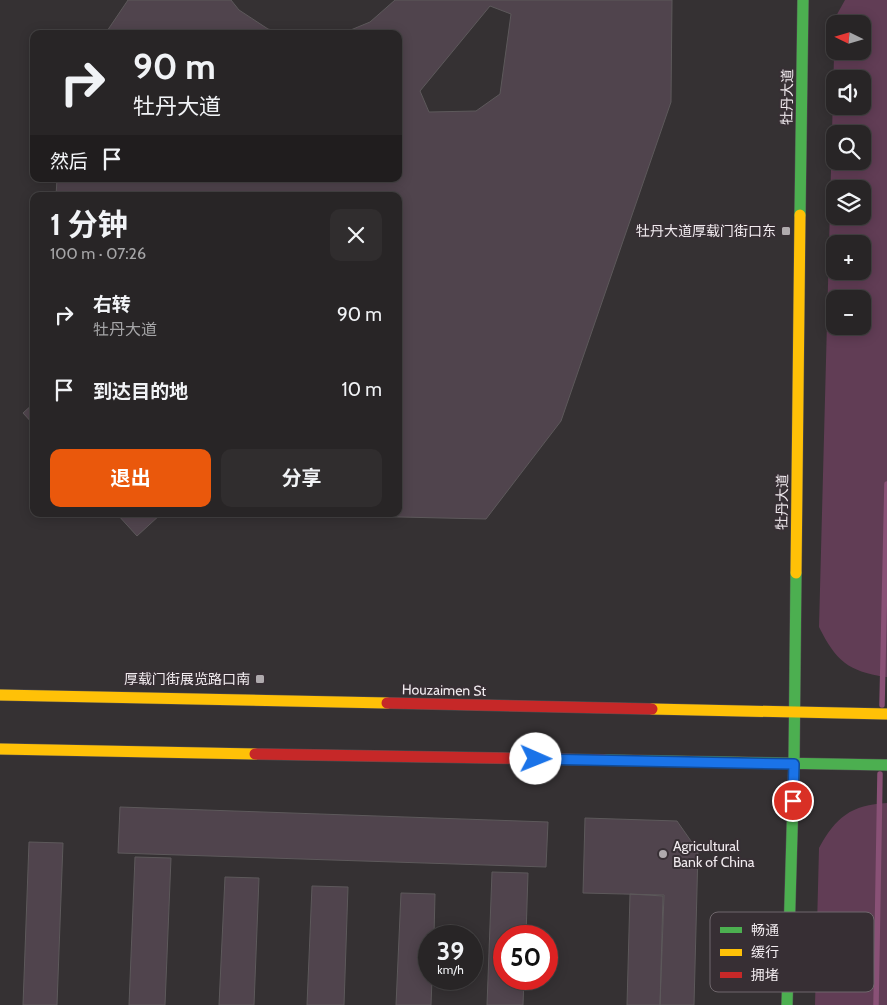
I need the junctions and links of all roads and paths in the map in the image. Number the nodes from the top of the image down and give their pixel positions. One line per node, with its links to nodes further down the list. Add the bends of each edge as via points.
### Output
1 (803, 0): 3 (main road, 牡丹大道)
2 (0, 695): 3 (main road, Houzaimen St)
3 (794, 713): 4 (main road, Houzaimen St); 6 (main road, 牡丹大道)
4 (887, 714)
5 (0, 749): 6 (main road)
6 (794, 764): 7 (main road); 8 (main road, 牡丹大道)
7 (887, 765)
8 (790, 912)
9 (787, 992): 10 (main road, 牡丹大道)
10 (787, 1005)

